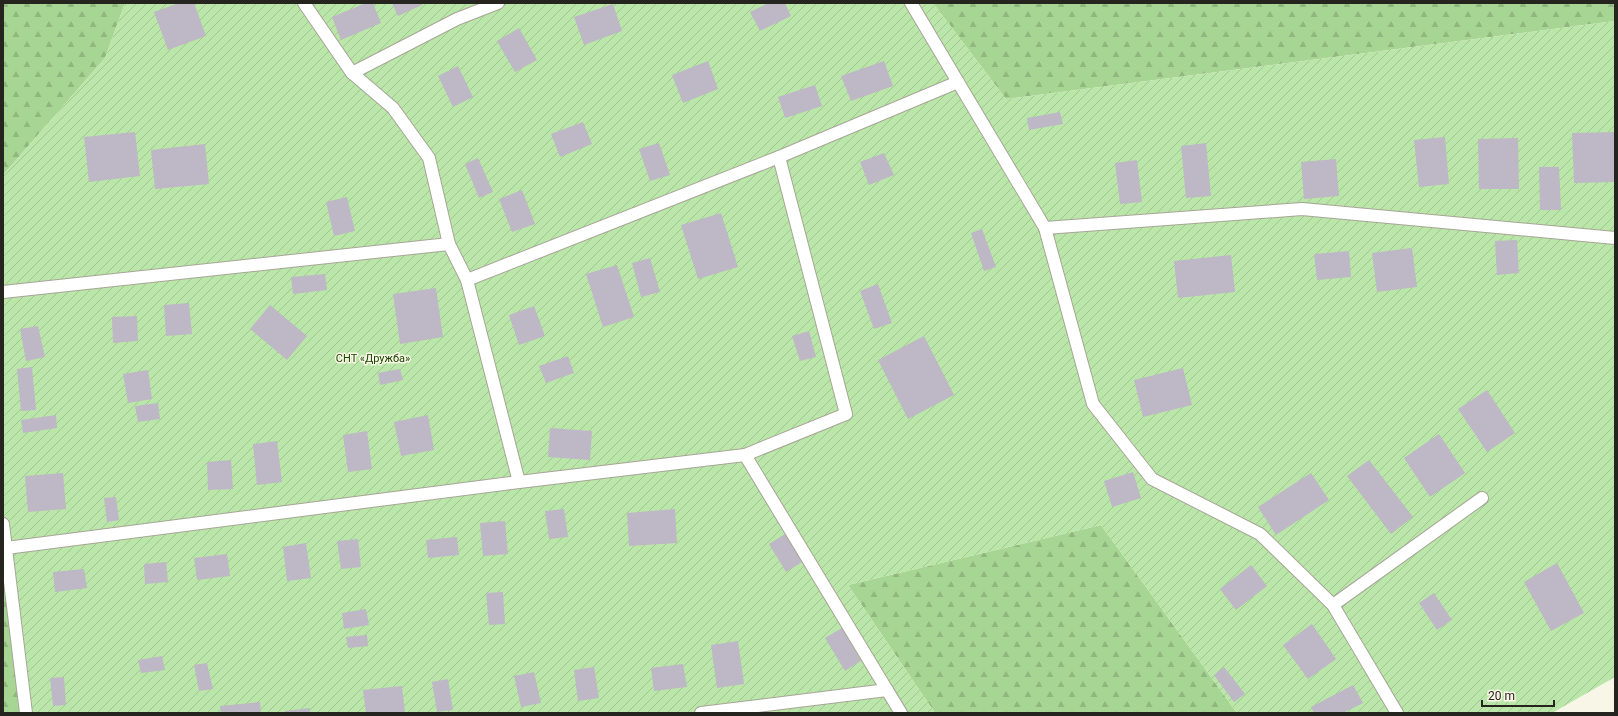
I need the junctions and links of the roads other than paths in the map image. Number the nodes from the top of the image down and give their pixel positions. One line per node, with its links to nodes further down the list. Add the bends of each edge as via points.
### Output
1 (304, 3): 4 (lane)
2 (498, 3): 4 (lane, via 457,19)
3 (911, 3): 5 (lane)
4 (352, 73): 9 (lane, via 393,108 429,158)
5 (958, 82): 6 (lane); 7 (lane)
6 (779, 157): 10 (lane); 12 (lane, via 846,414)
7 (1045, 228): 8 (lane, via 1302,209); 17 (lane, via 1093,404 1152,478 1260,534)
8 (1615, 238)
9 (449, 244): 10 (lane); 11 (lane)
10 (467, 280): 13 (lane)
11 (3, 292)
12 (745, 455): 13 (lane); 18 (lane)
13 (519, 482): 16 (lane)
14 (1482, 498): 17 (lane)
15 (3, 524): 16 (lane)
16 (6, 548): 19 (lane)
17 (1333, 605): 22 (lane)
18 (887, 690): 20 (lane); 21 (lane)
19 (26, 713)
20 (701, 713)
21 (901, 713)
22 (1397, 713)

